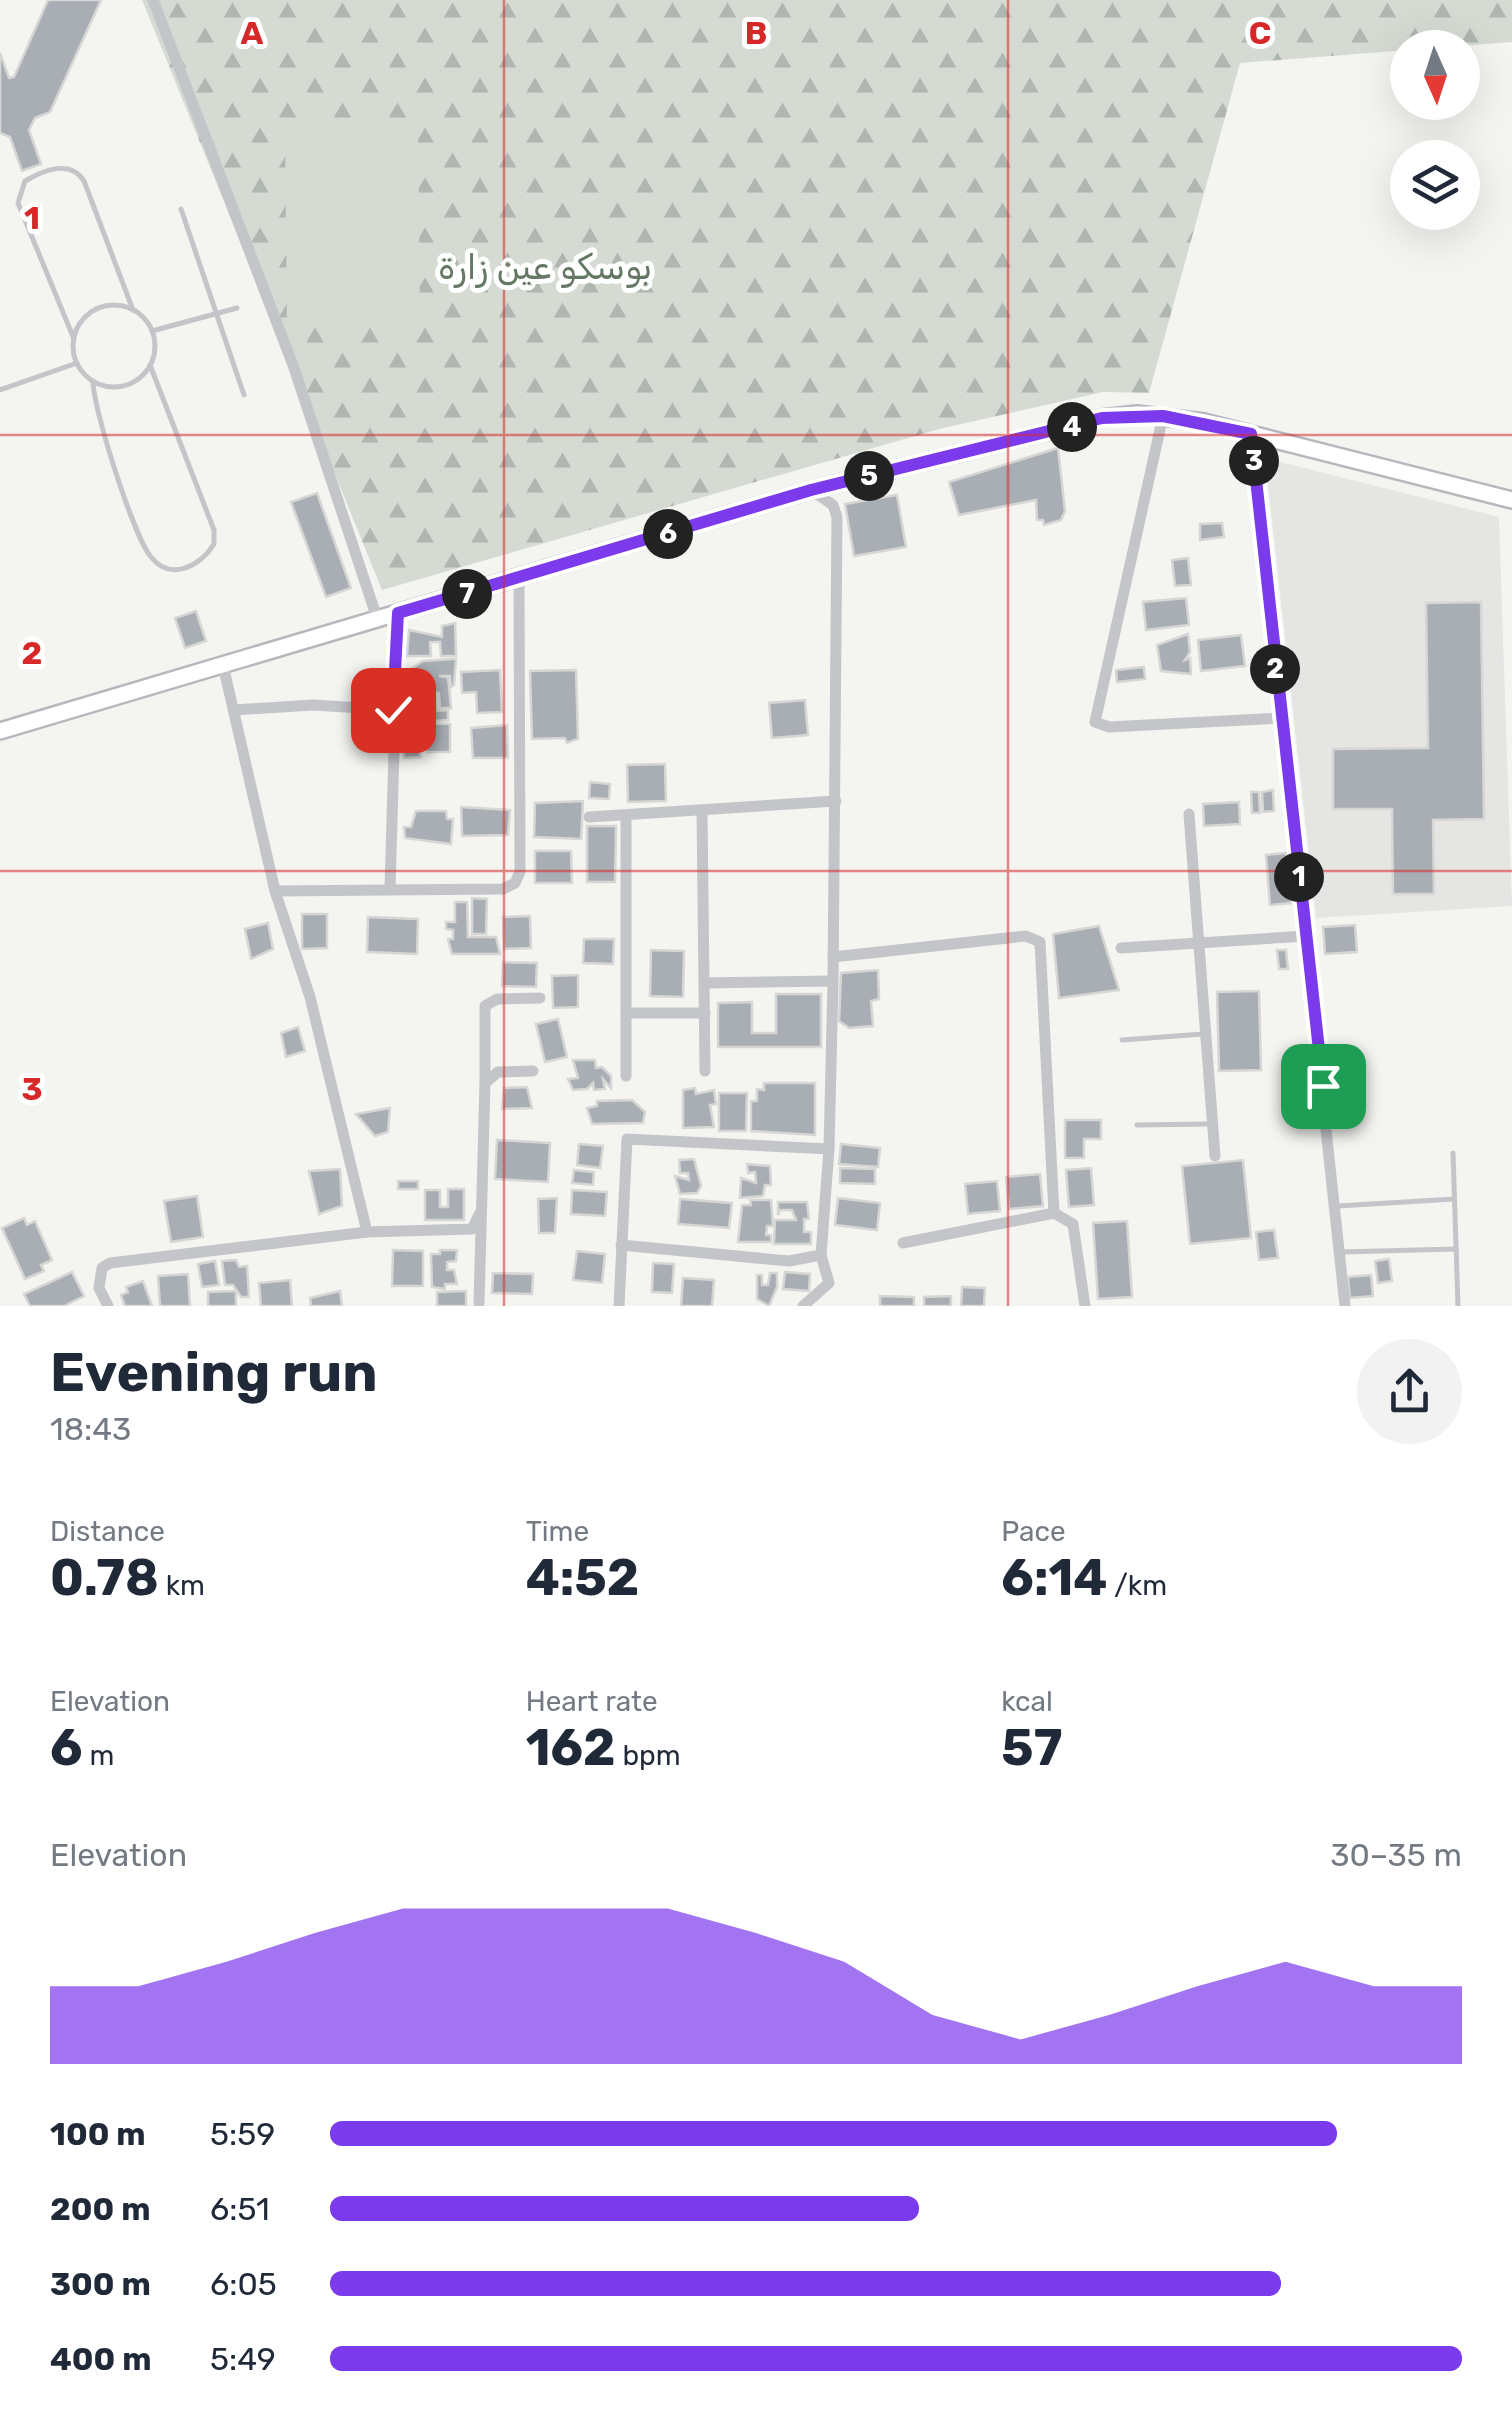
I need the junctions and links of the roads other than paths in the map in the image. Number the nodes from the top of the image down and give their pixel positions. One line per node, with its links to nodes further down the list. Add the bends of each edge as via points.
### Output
1 (152, 0): 19 (street, via 293,364)
2 (181, 209): 5 (lane)
3 (237, 308): 5 (lane)
4 (133, 310): 6 (lane); 7 (lane, via 96,309); 7 (lane, via 79,173 43,170 25,180 18,203)
5 (214, 314): 6 (lane); 12 (lane)
6 (152, 331): 9 (lane)
7 (74, 338): 8 (lane)
8 (77, 363): 10 (lane); 11 (lane)
9 (150, 365): 10 (lane, via 124,385); 10 (lane, via 214,530 214,544 194,567 173,570 149,556 105,440)
10 (93, 381)
11 (0, 390)
12 (244, 395)
13 (1163, 416): 14 (main road); 15 (main road, via 1102,418); 23 (street, via 1095,722 1109,727)
14 (1251, 434): 16 (main road); 23 (street)
15 (811, 490): 17 (main road); 25 (street, via 836,516)
16 (1512, 500)
17 (519, 580): 18 (main road); 30 (street, via 520,872 503,889)
18 (398, 613): 19 (main road); 22 (street)
19 (377, 618): 20 (main road)
20 (223, 666): 21 (street); 24 (main road)
21 (234, 710): 22 (street); 31 (street)
22 (393, 710): 30 (street)
23 (1280, 718): 32 (street)
24 (0, 731)
25 (836, 802): 26 (street); 35 (street)
26 (702, 810): 27 (street); 37 (street)
27 (626, 814): 29 (street); 39 (street)
28 (1189, 814): 33 (street)
29 (589, 817)
30 (390, 889): 31 (street)
31 (274, 891): 56 (street, via 310,997)
32 (1306, 936): 33 (street); 53 (street)
33 (1200, 943): 34 (street); 41 (street)
34 (1121, 948)
35 (833, 957): 36 (street); 55 (street, via 1026,936 1040,942)
36 (833, 980): 37 (street); 49 (street)
37 (705, 983): 40 (street)
38 (540, 998): 46 (street, via 498,999 485,1006)
39 (626, 1012): 40 (street); 45 (street)
40 (704, 1013): 44 (street)
41 (1206, 1034): 42 (lane); 47 (street)
42 (1122, 1040)
43 (533, 1071): 46 (street, via 498,1072)
44 (704, 1071)
45 (626, 1076)
46 (484, 1082): 54 (street)
47 (1212, 1124): 48 (lane); 51 (street)
48 (1137, 1125)
49 (829, 1149): 58 (street, via 626,1138); 61 (street)
50 (1453, 1154): 52 (lane)
51 (1215, 1156)
52 (1454, 1199): 53 (lane); 59 (lane)
53 (1338, 1206): 60 (street)
54 (480, 1213): 56 (street, via 472,1229); 62 (street)
55 (1054, 1213): 57 (street); 66 (street, via 1073,1224)
56 (367, 1232): 63 (street, via 110,1263 102,1268 99,1288)
57 (903, 1243)
58 (621, 1245): 61 (street, via 788,1260); 64 (street)
59 (1456, 1249): 60 (lane); 68 (lane)
60 (1341, 1252): 67 (street)
61 (820, 1255): 65 (street, via 829,1283)
62 (479, 1303)
63 (108, 1306)
64 (620, 1306)
65 (802, 1306)
66 (1085, 1306)
67 (1345, 1306)
68 (1458, 1306)

